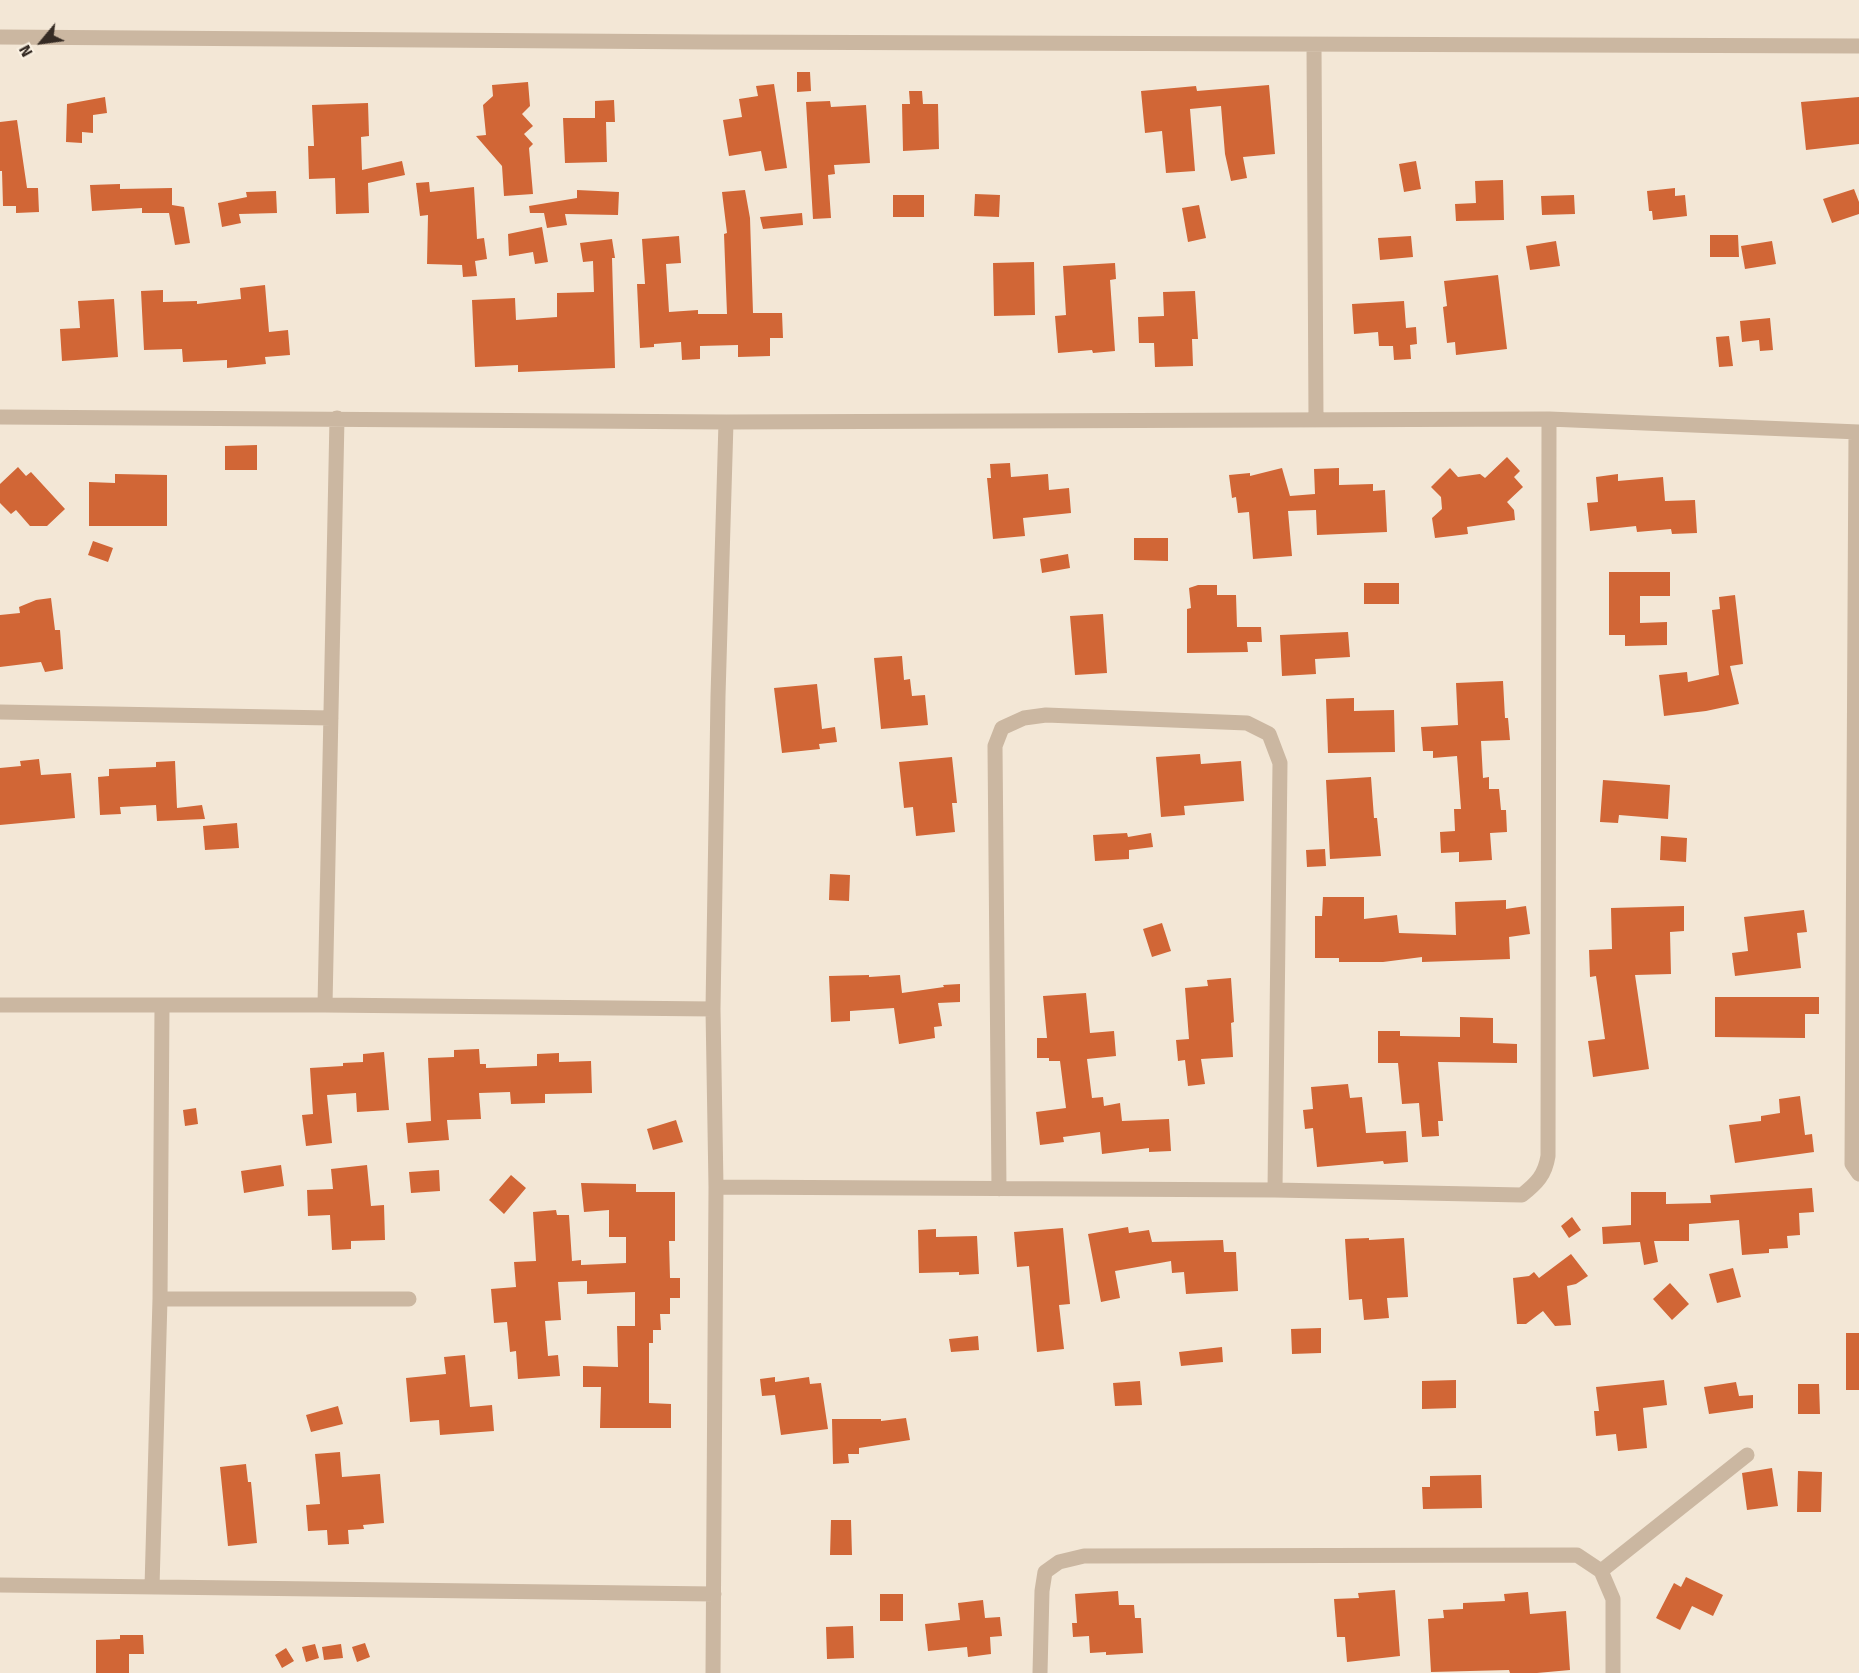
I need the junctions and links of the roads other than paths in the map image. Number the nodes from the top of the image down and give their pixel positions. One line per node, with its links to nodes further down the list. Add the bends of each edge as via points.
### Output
1 (0, 37): 2 (street)
2 (1314, 45): 3 (street); 7 (street)
3 (1859, 46)
4 (0, 417): 5 (street)
5 (337, 418): 8 (street); 11 (street)
6 (1549, 419): 7 (street); 9 (street); 19 (street, via 1545,1170 1522,1195)
7 (1316, 420): 8 (street)
8 (726, 422): 15 (street)
9 (1857, 432): 16 (street, via 1852,1164)
10 (0, 712): 11 (street)
11 (331, 718): 13 (street)
12 (0, 1005): 14 (street)
13 (325, 1005): 14 (street); 15 (street)
14 (162, 1006): 20 (street)
15 (713, 1009): 17 (street)
16 (1859, 1174)
17 (716, 1187): 18 (street); 26 (street)
18 (999, 1189): 19 (street); 19 (street, via 995,746 1002,728 1024,718 1046,715 1247,723 1269,734 1280,763)
19 (1275, 1190)
20 (160, 1299): 21 (street); 25 (street)
21 (409, 1299)
22 (1747, 1455): 23 (street)
23 (1601, 1571): 28 (street, via 1577,1555 1084,1556 1059,1562 1046,1572 1042,1591); 29 (street, via 1613,1599)
24 (0, 1585): 25 (street)
25 (152, 1587): 26 (street)
26 (714, 1594): 27 (street)
27 (713, 1673)
28 (1041, 1673)
29 (1613, 1673)

